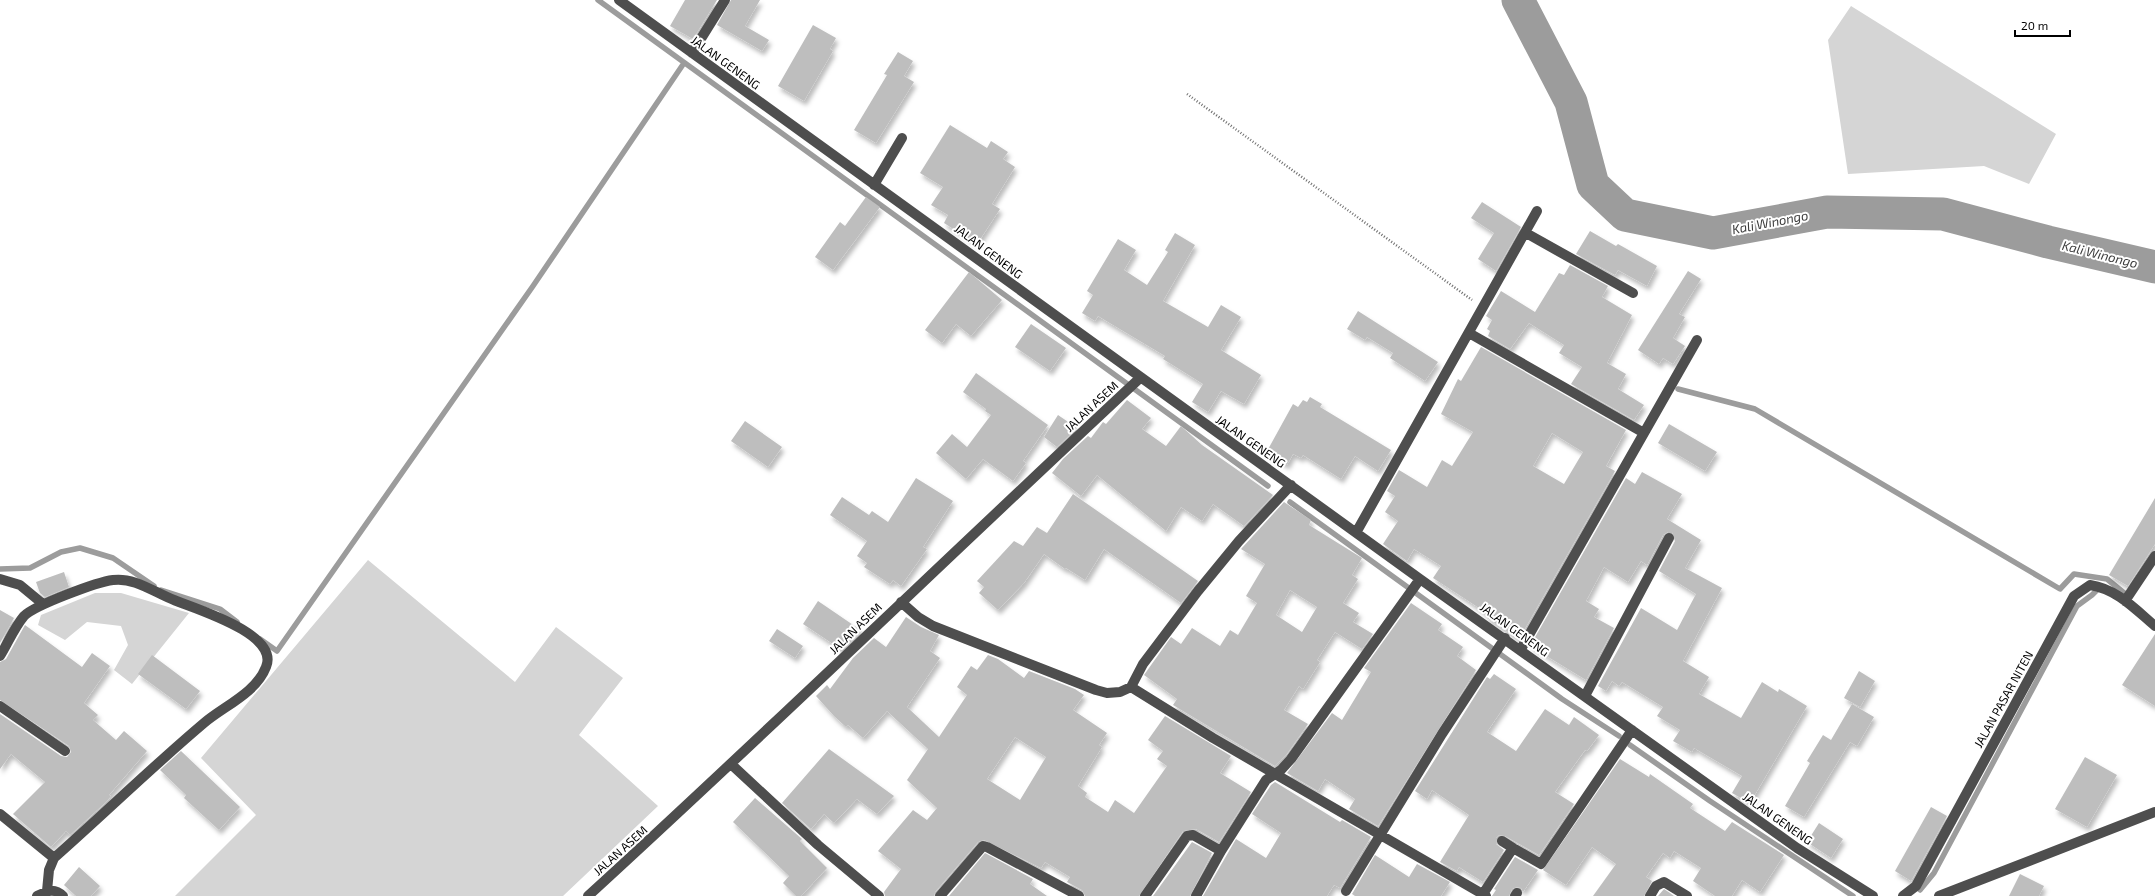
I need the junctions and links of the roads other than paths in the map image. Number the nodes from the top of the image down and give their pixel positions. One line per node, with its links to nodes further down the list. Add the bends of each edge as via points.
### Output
1 (619, 0): 3 (street, JALAN GENENG)
2 (725, 0): 3 (street)
3 (692, 53): 5 (street, JALAN GENENG)
4 (902, 138): 5 (street)
5 (874, 185): 11 (street, JALAN GENENG)
6 (1537, 211): 7 (street)
7 (1526, 233): 8 (street); 9 (street)
8 (1633, 293)
9 (1469, 333): 12 (street); 14 (street)
10 (1697, 340): 12 (street)
11 (1140, 378): 13 (street, JALAN GENENG); 20 (street, JALAN ASEM)
12 (1644, 433): 24 (street)
13 (1291, 485): 14 (street, JALAN GENENG); 26 (street, via 1239,541 1198,591 1143,664)
14 (1357, 531): 18 (street, JALAN GENENG)
15 (1669, 538): 27 (street)
16 (2155, 556): 19 (street)
17 (0, 579): 21 (street, via 20,585)
18 (1417, 582): 23 (street, JALAN GENENG); 32 (street, via 1291,759)
19 (2126, 599): 22 (street, JALAN PASAR NITEN); 54 (street, JALAN PASAR NITEN, via 2107,589 2090,585 2074,596 1916,886)
20 (901, 602): 26 (street, via 933,626 1004,652 1084,686 1107,693 1120,692); 31 (street, JALAN ASEM)
21 (43, 604): 25 (street, via 25,616); 39 (street, via 113,580 130,581 222,618 244,630 264,647 268,654 263,674 250,688 205,722)
22 (2155, 626)
23 (1505, 638): 24 (street, JALAN GENENG); 35 (street, via 1442,734)
24 (1521, 649): 27 (street, JALAN GENENG)
25 (0, 656)
26 (1131, 687): 32 (street)
27 (1585, 696): 29 (street, JALAN GENENG)
28 (0, 706): 30 (street)
29 (1632, 730): 37 (street, via 1541,864); 53 (street, JALAN GENENG, via 1797,848)
30 (65, 751)
31 (732, 765): 45 (street, JALAN ASEM); 46 (street, via 818,845)
32 (1276, 774): 35 (street); 38 (street, via 1266,780)
33 (2155, 812): 55 (street)
34 (0, 814): 39 (street)
35 (1381, 835): 41 (street); 42 (street)
36 (1502, 841): 37 (street)
37 (1513, 848): 42 (street)
38 (1221, 852): 49 (street, via 1193,836 1187,836); 50 (street)
39 (54, 858): 40 (street, via 49,870)
40 (47, 891): 43 (street); 44 (street, via 54,890)
41 (1346, 891)
42 (1485, 895)
43 (37, 896)
44 (63, 896)
45 (588, 896)
46 (879, 896)
47 (940, 896): 48 (street, via 983,846)
48 (1080, 896)
49 (1145, 896)
50 (1196, 896)
51 (1650, 896): 52 (street, via 1656,886 1664,882)
52 (1687, 896)
53 (1873, 896)
54 (1905, 896)
55 (1939, 896)

